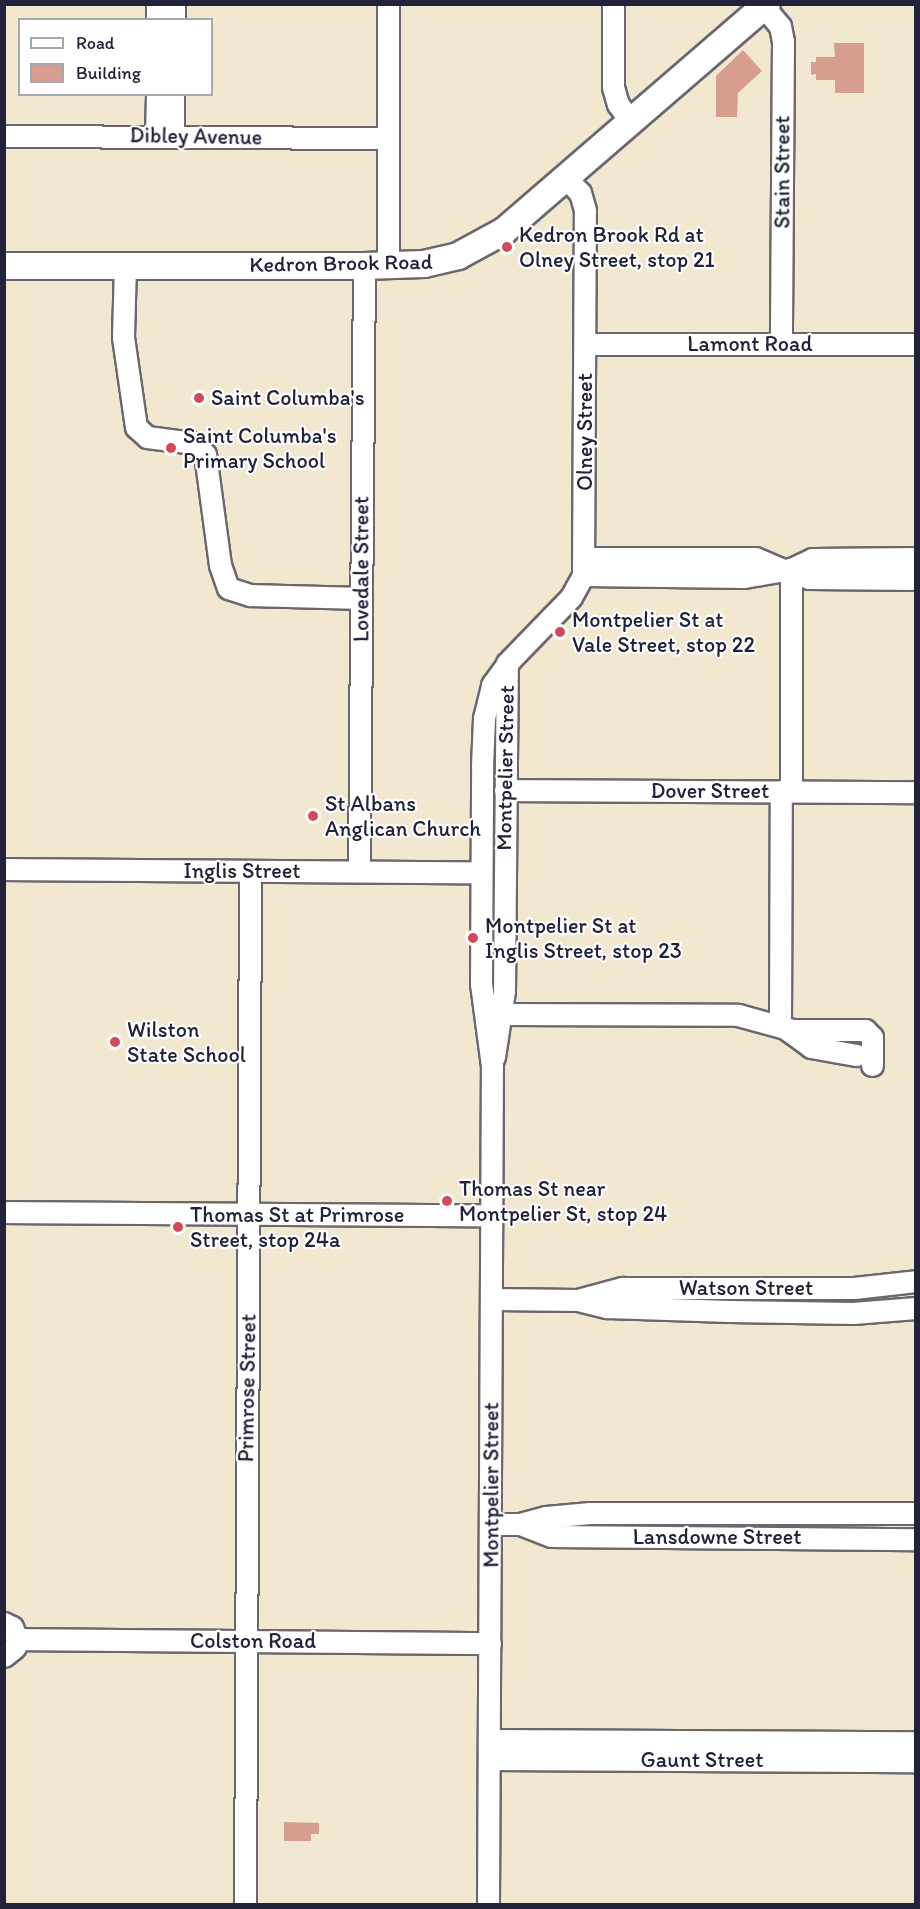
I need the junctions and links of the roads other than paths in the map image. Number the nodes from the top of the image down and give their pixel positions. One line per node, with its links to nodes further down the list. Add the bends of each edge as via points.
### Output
1 (388, 4): 9 (street, Lovedale Street)
2 (613, 4): 6 (street, via 613,87 618,104)
3 (765, 6): 6 (main road, Kedron Brook Road); 15 (street, Stain Street, via 780,27 783,41)
4 (157, 96): 8 (street)
5 (173, 96): 8 (street)
6 (631, 122): 10 (main road, Kedron Brook Road)
7 (4, 136): 8 (street, Dibley Avenue)
8 (165, 136): 9 (street, Dibley Avenue)
9 (388, 138): 13 (street, Lovedale Street)
10 (566, 178): 13 (main road, Kedron Brook Road, via 504,231 476,249 443,261); 14 (street, Olney Street, via 584,204)
11 (125, 265): 12 (main road, Kedron Brook Road); 13 (main road, Kedron Brook Road); 21 (street, via 123,337 136,427 147,437 193,443 205,454 220,565 228,588 250,595)
12 (4, 266)
13 (376, 266): 21 (street, Lovedale Street)
14 (585, 344): 15 (street, Lamont Road); 18 (street, Olney Street)
15 (781, 344): 16 (street, Lamont Road)
16 (915, 344)
17 (915, 558): 19 (street, via 812,559)
18 (583, 566): 19 (street, via 755,558); 22 (street, via 571,597)
19 (786, 569): 20 (street, via 809,578); 24 (street)
20 (915, 579)
21 (361, 598): 28 (street, Lovedale Street)
22 (507, 663): 23 (street, Montpelier Street); 29 (street, Montpelier Street, via 492,685 485,708)
23 (505, 790): 24 (street, Dover Street); 30 (street, Montpelier Street)
24 (786, 791): 25 (street, Dover Street); 31 (street)
25 (915, 792)
26 (4, 869): 27 (street, Inglis Street)
27 (250, 871): 28 (street, Inglis Street); 35 (street, Primrose Street)
28 (359, 871): 29 (street, Inglis Street)
29 (480, 872): 33 (street, Montpelier Street, via 481,991)
30 (503, 1014): 31 (street, via 738,1015); 33 (street, Montpelier Street)
31 (782, 1027): 32 (street, via 867,1031 872,1036)
32 (864, 1060)
33 (492, 1066): 36 (street, Montpelier Street)
34 (4, 1212): 35 (street)
35 (249, 1214): 36 (street); 46 (street, Primrose Street)
36 (492, 1215): 38 (street, Montpelier Street)
37 (915, 1281): 39 (street, Watson Street, via 854,1288 622,1288)
38 (492, 1299): 39 (street, Watson Street); 42 (street, Montpelier Street)
39 (578, 1300): 40 (street, Watson Street, via 607,1307 729,1311 853,1313)
40 (915, 1308)
41 (915, 1513): 43 (street, Lansdowne Street, via 590,1513)
42 (491, 1524): 43 (street, Lansdowne Street); 47 (street, Montpelier Street)
43 (520, 1524): 44 (street, Lansdowne Street, via 551,1536)
44 (915, 1539)
45 (9, 1640): 46 (street, Colston Road)
46 (244, 1641): 47 (street, Colston Road); 51 (street, Primrose Street)
47 (489, 1643): 49 (street, Montpelier Street)
48 (915, 1742): 49 (street, Gaunt Street)
49 (489, 1749): 50 (street, Gaunt Street); 52 (street, Montpelier Street)
50 (915, 1761)
51 (245, 1905)
52 (488, 1905)

